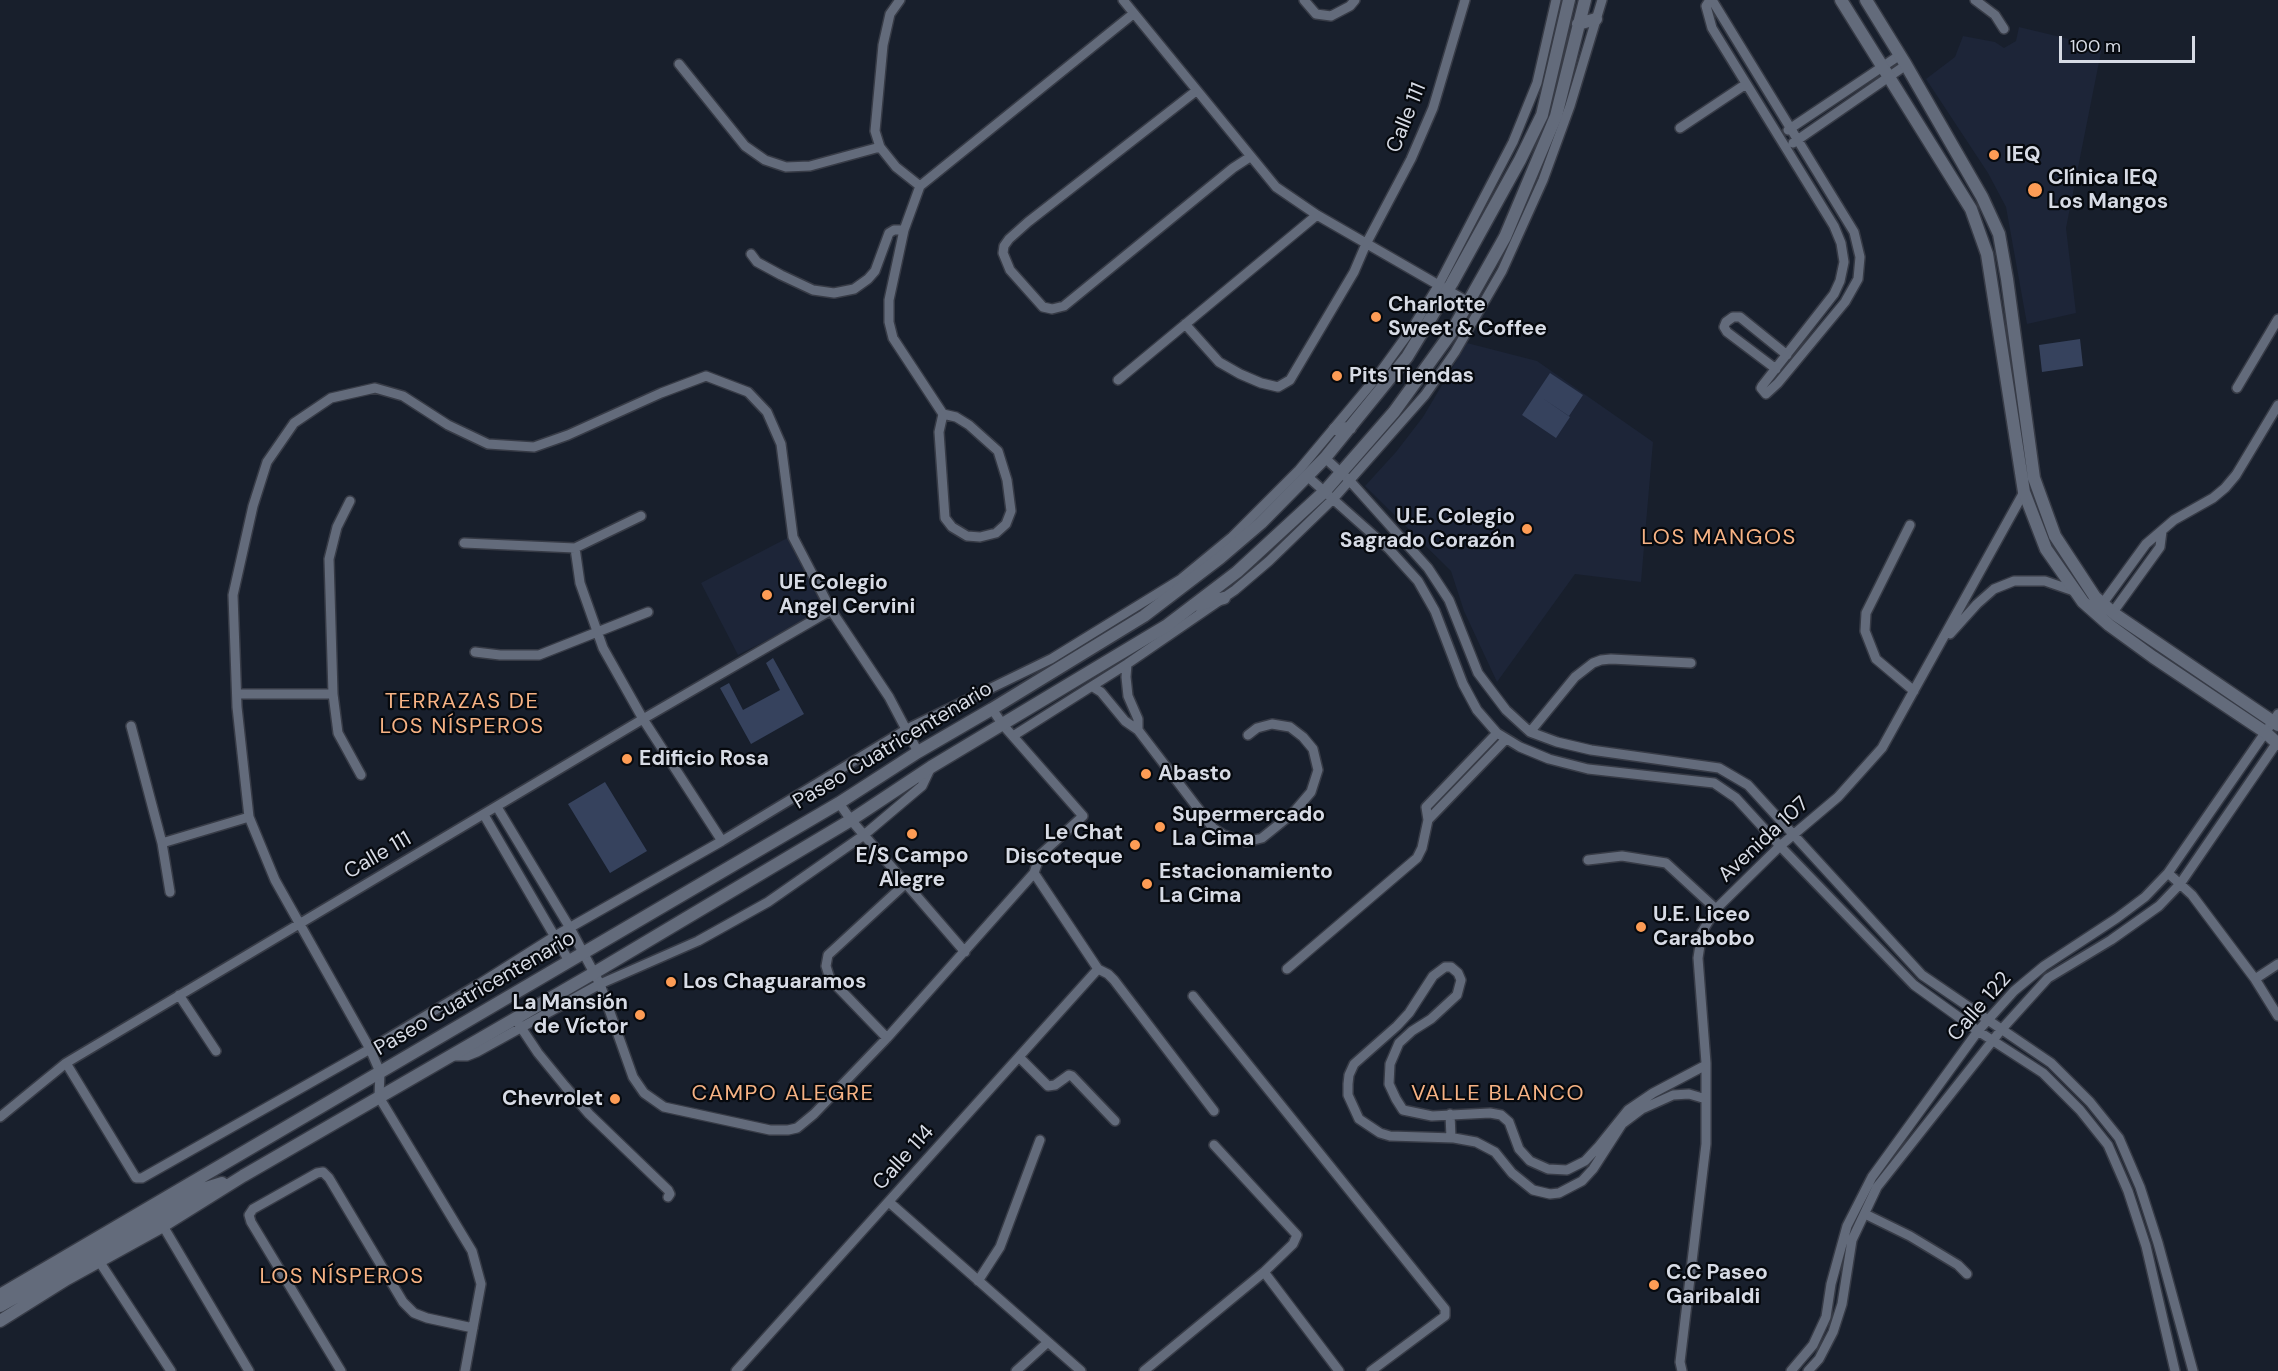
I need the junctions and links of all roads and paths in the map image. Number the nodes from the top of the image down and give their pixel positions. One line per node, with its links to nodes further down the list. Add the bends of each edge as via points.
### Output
1 (900, 0): 27 (street, via 890,14 883,45 875,131)
2 (1123, 0): 14 (street)
3 (1304, 0): 4 (street, via 1316,14 1331,16)
4 (1355, 0)
5 (1465, 0): 33 (street, Calle 111, via 1433,108)
6 (1557, 0): 35 (street, Paseo Cuatricentenario, via 1537,83)
7 (1569, 0): 35 (street, Paseo Cuatricentenario, via 1542,115 1520,160)
8 (1586, 0): 16 (street, Paseo Cuatricentenario)
9 (1602, 0): 15 (street, Paseo Cuatricentenario)
10 (1711, 0): 21 (street, via 1706,6 1710,23); 24 (street)
11 (1841, 0): 20 (street)
12 (1866, 0): 18 (street)
13 (1975, 0): 17 (street, via 1995,15)
14 (1133, 14): 22 (street); 30 (street)
15 (1596, 19): 16 (street); 49 (street, Paseo Cuatricentenario, via 1544,180 1502,271 1455,352 1425,394)
16 (1578, 24): 36 (street, Paseo Cuatricentenario, via 1556,116 1505,237)
17 (2004, 29)
18 (1903, 60): 20 (street); 63 (street, via 1999,234 2034,478 2055,536 2095,597)
19 (679, 64): 27 (street, via 745,146 765,160 786,167 810,166)
20 (1885, 71): 24 (street); 26 (street); 50 (street, via 1971,209 1987,254)
21 (1746, 84): 23 (street); 25 (street)
22 (1196, 91): 29 (street); 29 (street, via 1008,239 1003,253 1010,270 1043,307 1064,306)
23 (1680, 128)
24 (1791, 128): 25 (street); 26 (street)
25 (1778, 136): 28 (street)
26 (1798, 140): 28 (street); 40 (street, via 1854,232 1860,257 1858,279 1845,302 1767,394 1762,386)
27 (880, 147): 30 (street, via 896,167)
28 (1785, 148): 39 (street, via 1834,226 1844,262 1834,294)
29 (1250, 157): 31 (street, via 1276,187)
30 (920, 186): 32 (street)
31 (1317, 215): 33 (street); 38 (street)
32 (904, 230): 34 (street, via 889,233 875,272 868,279 854,289 834,293 813,290 781,275 757,262); 44 (street, via 889,300 889,322 893,338)
33 (1366, 244): 35 (street); 38 (street, Calle 111, via 1354,272 1290,380 1278,387 1219,362)
34 (752, 254)
35 (1443, 288): 36 (street); 45 (street, Paseo Cuatricentenario, via 1407,357); 46 (street, Paseo Cuatricentenario)
36 (1468, 302): 49 (street, Paseo Cuatricentenario, via 1451,333)
37 (2278, 319): 42 (street)
38 (1185, 324): 41 (street)
39 (1786, 355): 40 (street); 40 (street, via 1740,317 1726,322 1727,332)
40 (1776, 369)
41 (1118, 380)
42 (2237, 388)
43 (2278, 405): 56 (street, via 2225,488)
44 (943, 414): 44 (street, via 939,432 945,518 967,536 996,533 1006,524 1011,511 999,452 969,425)
45 (1350, 428): 46 (street); 47 (street, Paseo Cuatricentenario)
46 (1335, 429): 52 (street, Paseo Cuatricentenario)
47 (1325, 458): 48 (street, Paseo Cuatricentenario); 49 (street)
48 (1307, 476): 51 (street); 52 (street, Paseo Cuatricentenario)
49 (1346, 477): 51 (street, Paseo Cuatricentenario); 84 (street, via 1428,568 1449,600 1478,673 1506,710)
50 (2024, 492): 61 (street, via 2046,549); 69 (street, Avenida 107)
51 (1330, 495): 62 (street, Paseo Cuatricentenario, via 1269,561); 64 (street, Paseo Cuatricentenario); 87 (street, via 1418,581 1435,611 1463,684 1477,710)
52 (1281, 496): 59 (street, Paseo Cuatricentenario, via 1261,523); 60 (street, Paseo Cuatricentenario)
53 (350, 501): 76 (street, via 337,526 329,559)
54 (641, 516): 58 (street)
55 (1910, 525): 74 (street, via 1866,613 1865,631 1876,659)
56 (2162, 531): 63 (street, via 2146,544); 67 (street, via 2160,548)
57 (464, 543): 58 (street)
58 (576, 548): 68 (street, via 580,583)
59 (1196, 577): 60 (street); 77 (street, Paseo Cuatricentenario, via 1144,616)
60 (1181, 579): 82 (street, Paseo Cuatricentenario, via 1051,659)
61 (2074, 591): 69 (street, via 2044,581 2014,581 1995,589 1977,604); 79 (street, via 2126,638)
62 (1224, 597): 64 (street); 72 (street, Paseo Cuatricentenario)
63 (2103, 603): 67 (street)
64 (1191, 607): 80 (street, Paseo Cuatricentenario)
65 (831, 610): 75 (street, via 794,537 781,444 767,412 748,392 706,376 534,447 488,444 448,425 403,396 375,388 331,398 294,423 267,462 233,595); 78 (street, Calle 111); 82 (street)
66 (648, 612): 68 (street)
67 (2113, 612): 79 (street)
68 (597, 631): 70 (street, via 538,655); 78 (street)
69 (1939, 647): 74 (street, Avenida 107)
70 (475, 652)
71 (1691, 663): 84 (street, via 1593,663 1575,677)
72 (1127, 664): 73 (street, Paseo Cuatricentenario); 83 (street, via 1128,696 1138,719)
73 (1093, 687): 83 (street); 86 (street, Paseo Cuatricentenario)
74 (1914, 691): 98 (street, Avenida 107, via 1882,748 1838,797)
75 (237, 694): 76 (street); 95 (street)
76 (333, 694): 91 (street, via 338,733)
77 (992, 709): 80 (street); 89 (street, Paseo Cuatricentenario)
78 (643, 718): 93 (street, Calle 111); 99 (street)
79 (2273, 723): 88 (street); 104 (street, Calle 122)
80 (1003, 724): 86 (street); 90 (street, Paseo Cuatricentenario)
81 (131, 726): 100 (street)
82 (907, 729): 89 (street); 99 (street, Paseo Cuatricentenario)
83 (1138, 730): 85 (street, via 1213,828 1246,842 1262,838 1293,813 1311,792 1318,770 1313,749 1290,727 1272,724)
84 (1530, 732): 98 (street, via 1591,750 1719,768 1748,785)
85 (1248, 735)
86 (1013, 736): 103 (street, via 1083,816 1040,855)
87 (1501, 736): 101 (street, via 1549,759 1588,769 1714,783 1736,798); 117 (street, via 1430,800 1417,858)
88 (2278, 742): 106 (street, Calle 122)
89 (918, 752): 92 (street, Paseo Cuatricentenario)
90 (931, 767): 96 (street, Paseo Cuatricentenario); 97 (street, Paseo Cuatricentenario, via 922,786)
91 (361, 775)
92 (840, 803): 96 (street); 113 (street, Paseo Cuatricentenario)
93 (497, 807): 94 (street, Calle 111); 110 (street)
94 (484, 815): 109 (street, Calle 111); 111 (street)
95 (249, 817): 100 (street); 109 (street, via 275,880)
96 (851, 820): 97 (street); 118 (street, Paseo Cuatricentenario)
97 (864, 835): 105 (street); 118 (street, Paseo Cuatricentenario, via 745,916 698,941)
98 (1793, 835): 101 (street, Avenida 107); 123 (street, via 1922,975)
99 (722, 841): 110 (street, Paseo Cuatricentenario)
100 (162, 843): 107 (street)
101 (1780, 846): 108 (street, Avenida 107); 126 (street, via 1914,985)
102 (1588, 860): 108 (street, via 1622,856 1666,863)
103 (1034, 873): 112 (street); 116 (street)
104 (2168, 873): 106 (street); 123 (street, Calle 122, via 2145,897 2036,972)
105 (905, 884): 112 (street); 127 (street, via 828,955 826,966 830,979)
106 (2180, 884): 119 (street); 125 (street, Calle 122, via 2150,913 2049,978)
107 (170, 892)
108 (1716, 909): 133 (street, Avenida 107, via 1702,932 1698,958)
109 (299, 923): 120 (street, Calle 111); 129 (street)
110 (570, 928): 111 (street, Paseo Cuatricentenario); 113 (street)
111 (555, 936): 114 (street); 129 (street, Paseo Cuatricentenario)
112 (965, 952): 127 (street)
113 (583, 953): 114 (street, Paseo Cuatricentenario); 118 (street)
114 (569, 961): 134 (street, Paseo Cuatricentenario)
115 (2278, 964): 119 (street)
116 (1098, 969): 131 (street, Calle 114); 139 (street, via 1114,980)
117 (1287, 969)
118 (597, 978): 124 (street, Paseo Cuatricentenario); 127 (street, via 626,1062 644,1093 664,1107 770,1130 788,1130 806,1122)
119 (2255, 979): 122 (street)
120 (178, 995): 130 (street); 132 (street, Calle 111)
121 (1193, 996): 171 (street, via 1445,1309 1445,1316)
122 (2278, 1016)
123 (1986, 1020): 125 (street); 126 (street, Calle 122)
124 (518, 1022): 137 (street, Paseo Cuatricentenario); 149 (street, via 565,1086 668,1190)
125 (2001, 1030): 128 (street, Calle 122); 176 (street, via 2051,1063 2119,1138 2158,1243)
126 (1978, 1031): 128 (street); 173 (street, Calle 122, via 1872,1177 1847,1226 1826,1317 1814,1345)
127 (886, 1038)
128 (1992, 1040): 151 (street, Calle 122, via 1877,1187); 175 (street, via 2043,1073 2108,1145 2146,1246)
129 (370, 1049): 132 (street, Paseo Cuatricentenario, via 139,1180); 134 (street)
130 (216, 1052)
131 (1018, 1057): 142 (street, via 1048,1086 1072,1076); 150 (street, Calle 114)
132 (66, 1063): 141 (street, Calle 111)
133 (1706, 1065): 135 (street); 138 (street, Avenida 107)
134 (380, 1072): 137 (street); 157 (street, Paseo Cuatricentenario)
135 (1673, 1083): 136 (street); 146 (street, via 1628,1110 1584,1161)
136 (1676, 1095): 138 (street); 148 (street, via 1642,1109 1622,1124 1593,1169)
137 (379, 1097): 147 (street, Paseo Cuatricentenario); 160 (street, via 472,1251 481,1284)
138 (1706, 1099): 172 (street, Avenida 107, via 1706,1144)
139 (1214, 1111)
140 (1450, 1114): 143 (street); 143 (street, via 1432,1116 1403,1110 1389,1084 1390,1064 1399,1043 1457,995 1461,980 1451,967 1445,967 1433,976 1397,1026 1354,1064 1348,1095 1359,1119 1380,1133); 146 (street, via 1501,1115 1509,1122 1519,1149 1530,1161 1548,1169)
141 (0, 1117)
142 (1115, 1121)
143 (1450, 1138): 148 (street, via 1486,1146 1533,1190 1550,1194)
144 (1040, 1140): 156 (street, via 1000,1247)
145 (1214, 1145): 154 (street, via 1297,1234 1293,1244)
146 (1567, 1170): 148 (street)
147 (243, 1176): 152 (street, Paseo Cuatricentenario); 158 (street, via 206,1188)
148 (1572, 1188)
149 (668, 1197)
150 (889, 1202): 156 (street); 166 (street, Calle 114)
151 (1865, 1214): 155 (street, via 1910,1236); 174 (street, Calle 122, via 1852,1240 1842,1304 1833,1332)
152 (163, 1226): 153 (street, Paseo Cuatricentenario); 163 (street)
153 (99, 1262): 159 (street, Paseo Cuatricentenario); 162 (street)
154 (1263, 1272): 169 (street); 170 (street)
155 (1967, 1274)
156 (978, 1281): 161 (street)
157 (0, 1295)
158 (0, 1306)
159 (0, 1321)
160 (473, 1328): 164 (street, via 414,1313 403,1302 328,1178 323,1172 317,1173 253,1209 249,1215); 165 (street)
161 (1048, 1342): 167 (street); 168 (street)
162 (171, 1371)
163 (249, 1371)
164 (341, 1371)
165 (465, 1371)
166 (736, 1371)
167 (1017, 1371)
168 (1081, 1371)
169 (1144, 1371)
170 (1339, 1371)
171 (1371, 1371)
172 (1682, 1371)
173 (1791, 1371)
174 (1808, 1371)
175 (2175, 1371)
176 (2193, 1371)

